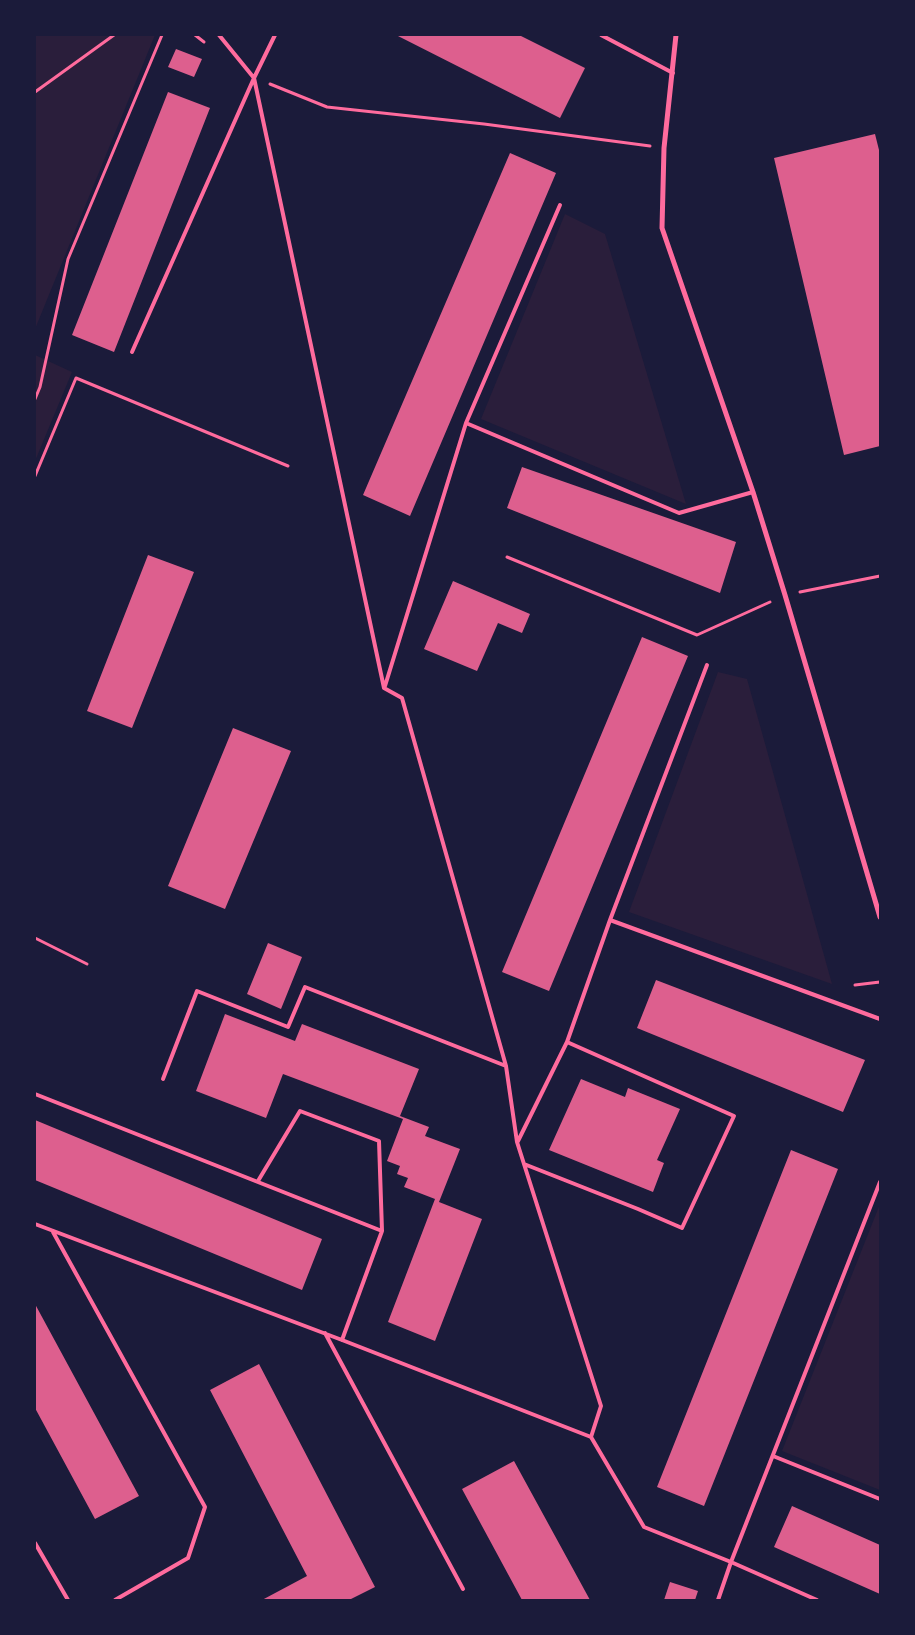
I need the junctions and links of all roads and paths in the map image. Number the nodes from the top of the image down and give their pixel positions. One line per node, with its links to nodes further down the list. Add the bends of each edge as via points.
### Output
1 (114, 35): 9 (path)
2 (162, 35): 13 (path, via 68,259)
3 (219, 35): 8 (lane)
4 (276, 35): 8 (lane)
5 (601, 35): 7 (lane)
6 (676, 35): 7 (street)
7 (673, 73): 10 (street)
8 (254, 78): 10 (path, via 327,107); 12 (lane); 22 (lane)
9 (35, 92)
10 (664, 148): 17 (street, via 662,228)
11 (560, 205): 14 (lane)
12 (132, 352)
13 (35, 399)
14 (466, 423): 17 (lane, via 679,513); 22 (lane)
15 (288, 466): 16 (path, via 76,378)
16 (35, 476)
17 (753, 492): 20 (street)
18 (507, 557): 20 (path, via 697,635)
19 (880, 576): 20 (path)
20 (785, 595): 23 (street)
21 (707, 665): 24 (lane)
22 (384, 688): 31 (lane, via 402,698)
23 (880, 917)
24 (610, 920): 29 (lane); 30 (lane)
25 (35, 938): 26 (path)
26 (87, 964)
27 (880, 982): 28 (path)
28 (855, 985)
29 (880, 1019)
30 (567, 1042): 34 (lane); 35 (lane, via 734,1116 682,1228)
31 (506, 1066): 32 (lane, via 305,987 288,1027 197,991); 34 (lane)
32 (163, 1079)
33 (35, 1094): 36 (lane)
34 (517, 1142): 35 (lane)
35 (524, 1164): 43 (lane, via 601,1406)
36 (258, 1180): 39 (lane); 39 (lane, via 300,1111 379,1141)
37 (880, 1182): 44 (lane)
38 (35, 1224): 40 (lane)
39 (382, 1231): 42 (lane)
40 (53, 1232): 41 (lane); 50 (lane, via 205,1506 188,1558)
41 (325, 1333): 42 (lane); 48 (lane)
42 (342, 1340): 43 (lane)
43 (591, 1437): 47 (lane, via 644,1527)
44 (773, 1456): 45 (lane); 47 (lane)
45 (880, 1499)
46 (35, 1543): 49 (lane)
47 (731, 1562): 51 (lane); 52 (lane)
48 (463, 1589)
49 (68, 1600)
50 (114, 1600)
51 (718, 1600)
52 (817, 1600)

